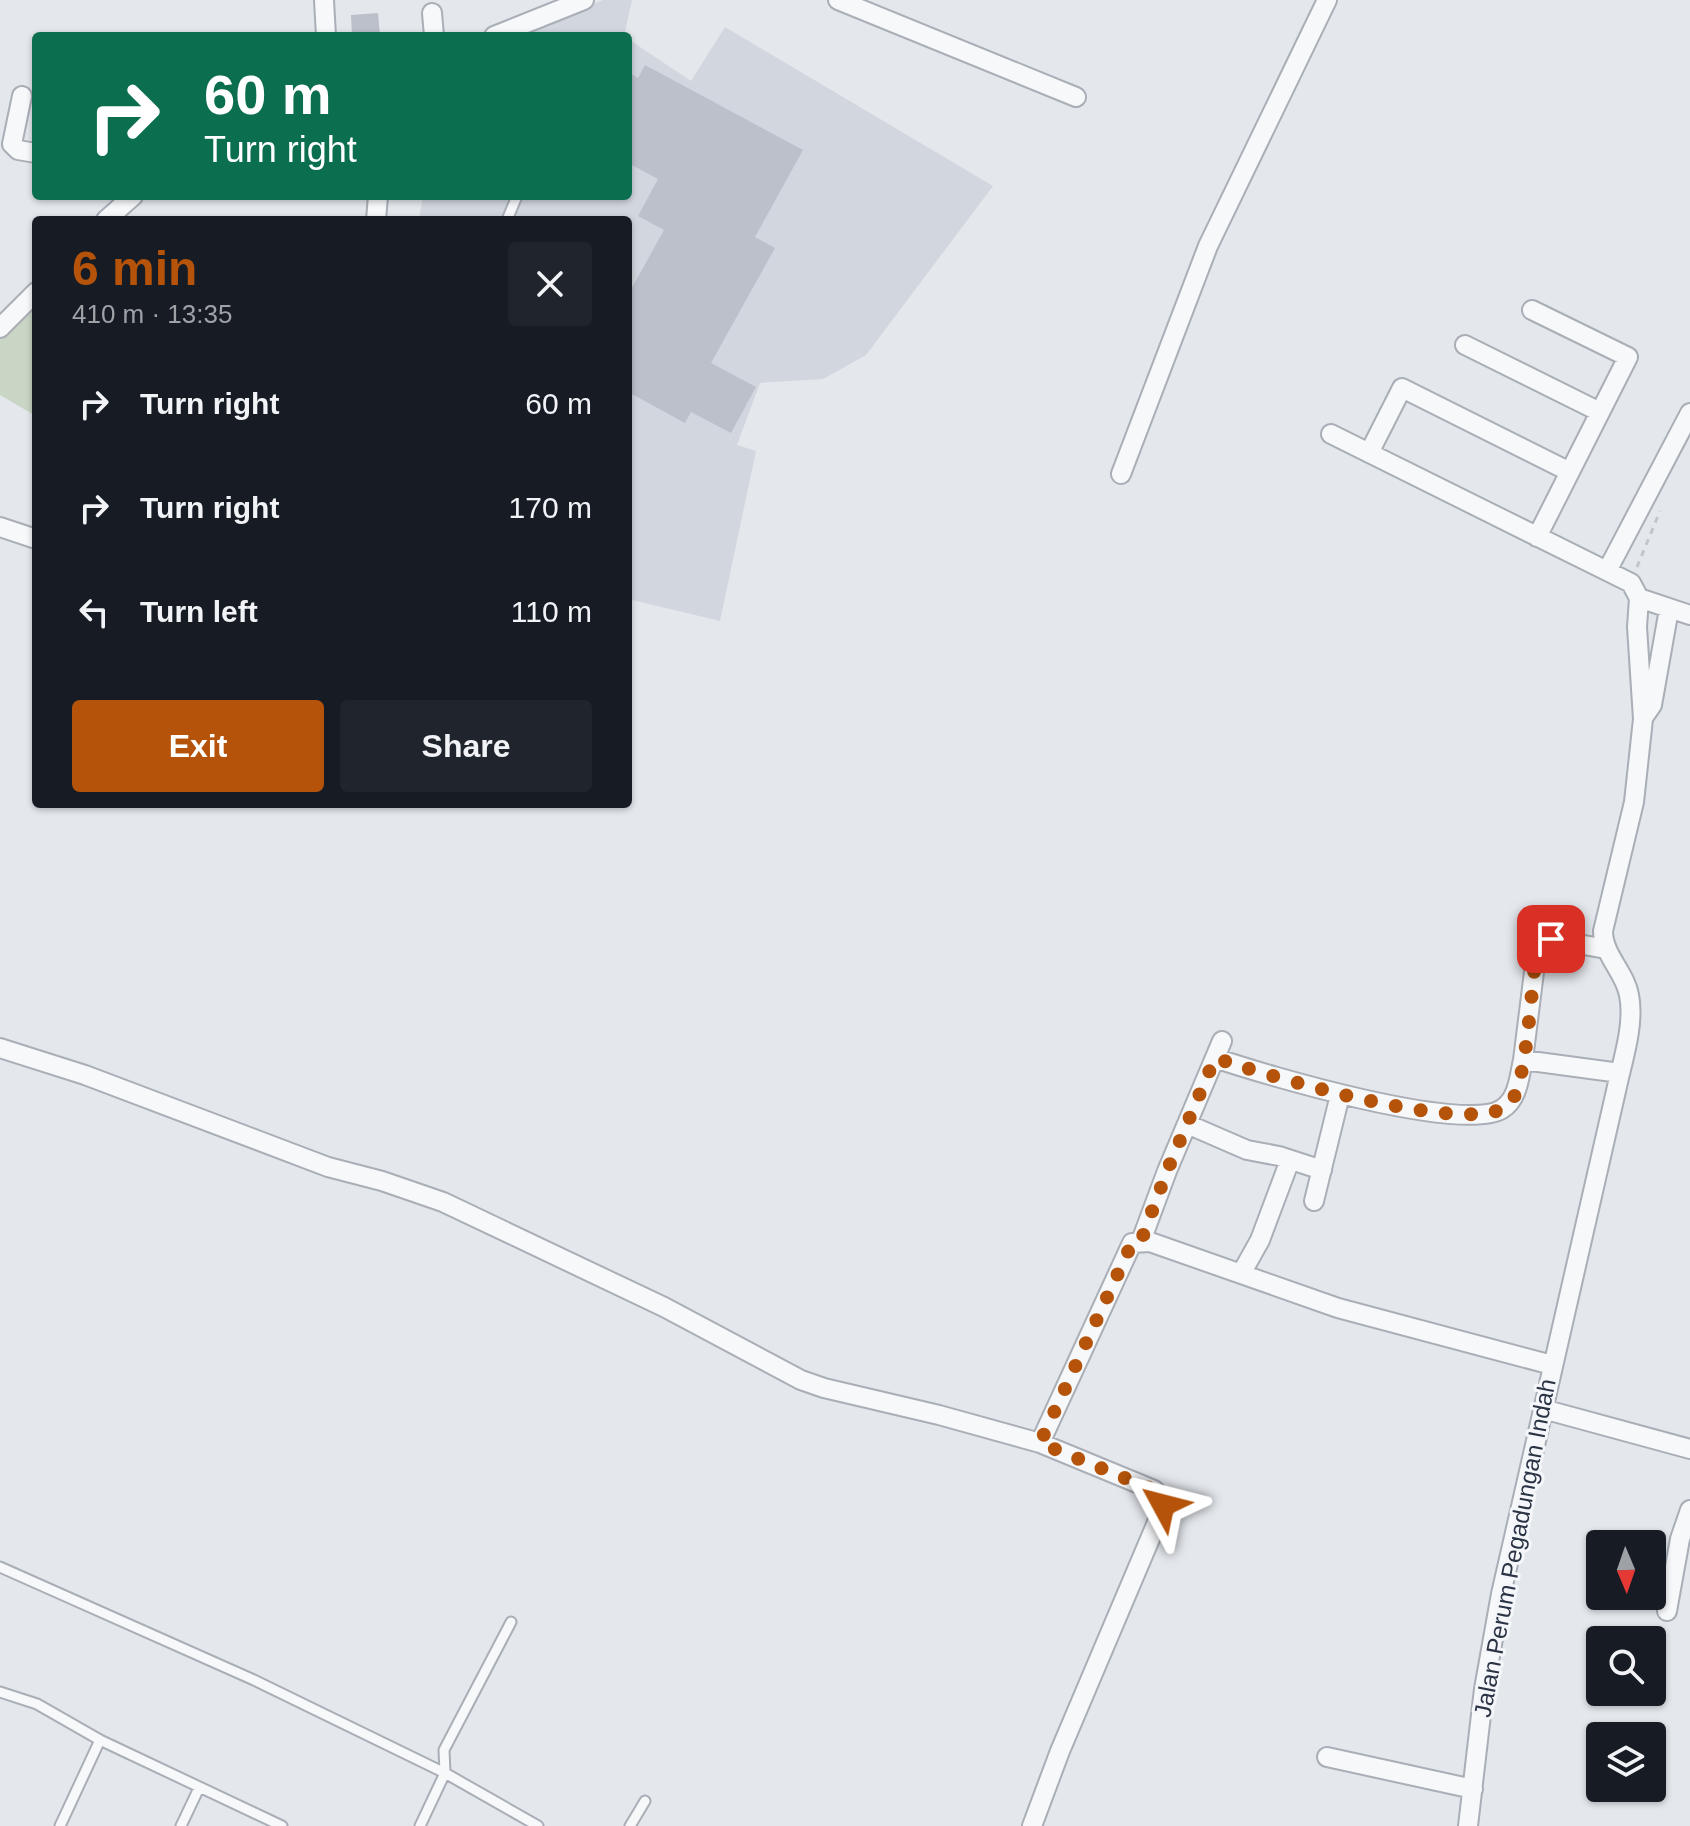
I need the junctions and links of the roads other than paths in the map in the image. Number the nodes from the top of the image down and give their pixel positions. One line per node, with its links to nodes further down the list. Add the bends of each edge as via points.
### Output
1 (324, 0): 6 (street)
2 (584, 0): 8 (street)
3 (838, 0): 10 (street)
4 (1327, 0): 23 (street, via 1208,246)
5 (432, 13): 7 (street)
6 (326, 32)
7 (434, 32)
8 (504, 32)
9 (22, 96): 11 (street, via 12,144)
10 (1076, 97)
11 (32, 152)
12 (128, 200): 13 (street)
13 (110, 216)
14 (32, 296): 16 (street)
15 (1532, 310): 18 (street, via 1628,357)
16 (0, 328)
17 (1465, 345): 18 (street)
18 (1600, 412): 22 (street)
19 (1690, 413): 27 (street)
20 (1331, 434): 21 (street)
21 (1369, 453): 22 (street, via 1402,388); 25 (street)
22 (1570, 472): 25 (street)
23 (1121, 474)
24 (0, 527): 26 (street)
25 (1537, 537): 27 (street)
26 (32, 538)
27 (1607, 571): 28 (street)
28 (1635, 591): 29 (street); 31 (street)
29 (1669, 609): 30 (street); 31 (street, via 1652,705)
30 (1690, 615)
31 (1643, 719): 32 (street, via 1634,802 1603,931)
32 (1606, 949): 34 (street, via 1541,940); 35 (street, Jalan Perum Pegadungan Indah, via 1629,993)
33 (0, 1048): 45 (street, via 328,1167 443,1202 664,1307 801,1380)
34 (1523, 1060): 35 (street); 36 (street, via 1511,1102 1489,1114 1440,1113)
35 (1620, 1073): 43 (street, Jalan Perum Pegadungan Indah)
36 (1340, 1095): 37 (street, via 1284,1081 1218,1050); 39 (street)
37 (1187, 1124): 38 (street, via 1247,1150); 41 (street)
38 (1290, 1160): 39 (street); 42 (street, via 1260,1240)
39 (1322, 1170): 40 (street)
40 (1314, 1201)
41 (1141, 1241): 42 (street); 45 (street, via 1132,1243)
42 (1241, 1274): 43 (street, via 1338,1308)
43 (1552, 1365): 44 (street, Jalan Perum Pegadungan Indah)
44 (1543, 1409): 46 (street); 56 (street, Jalan Perum Pegadungan Indah, via 1492,1641)
45 (1040, 1443): 64 (street, via 1154,1490 1163,1499)
46 (1690, 1449)
47 (1690, 1510): 49 (street)
48 (0, 1567): 54 (lane, via 254,1680)
49 (1667, 1611)
50 (511, 1622): 54 (lane, via 444,1750)
51 (0, 1692): 52 (lane, via 37,1704)
52 (100, 1740): 55 (lane); 58 (lane)
53 (1327, 1757): 56 (street)
54 (445, 1773): 61 (lane); 62 (lane)
55 (199, 1788): 59 (lane); 60 (lane)
56 (1473, 1789): 65 (street, Jalan Perum Pegadungan Indah)
57 (645, 1801): 63 (lane)
58 (60, 1826)
59 (181, 1826)
60 (282, 1826)
61 (420, 1826)
62 (538, 1826)
63 (630, 1826)
64 (1032, 1826)
65 (1468, 1826)

